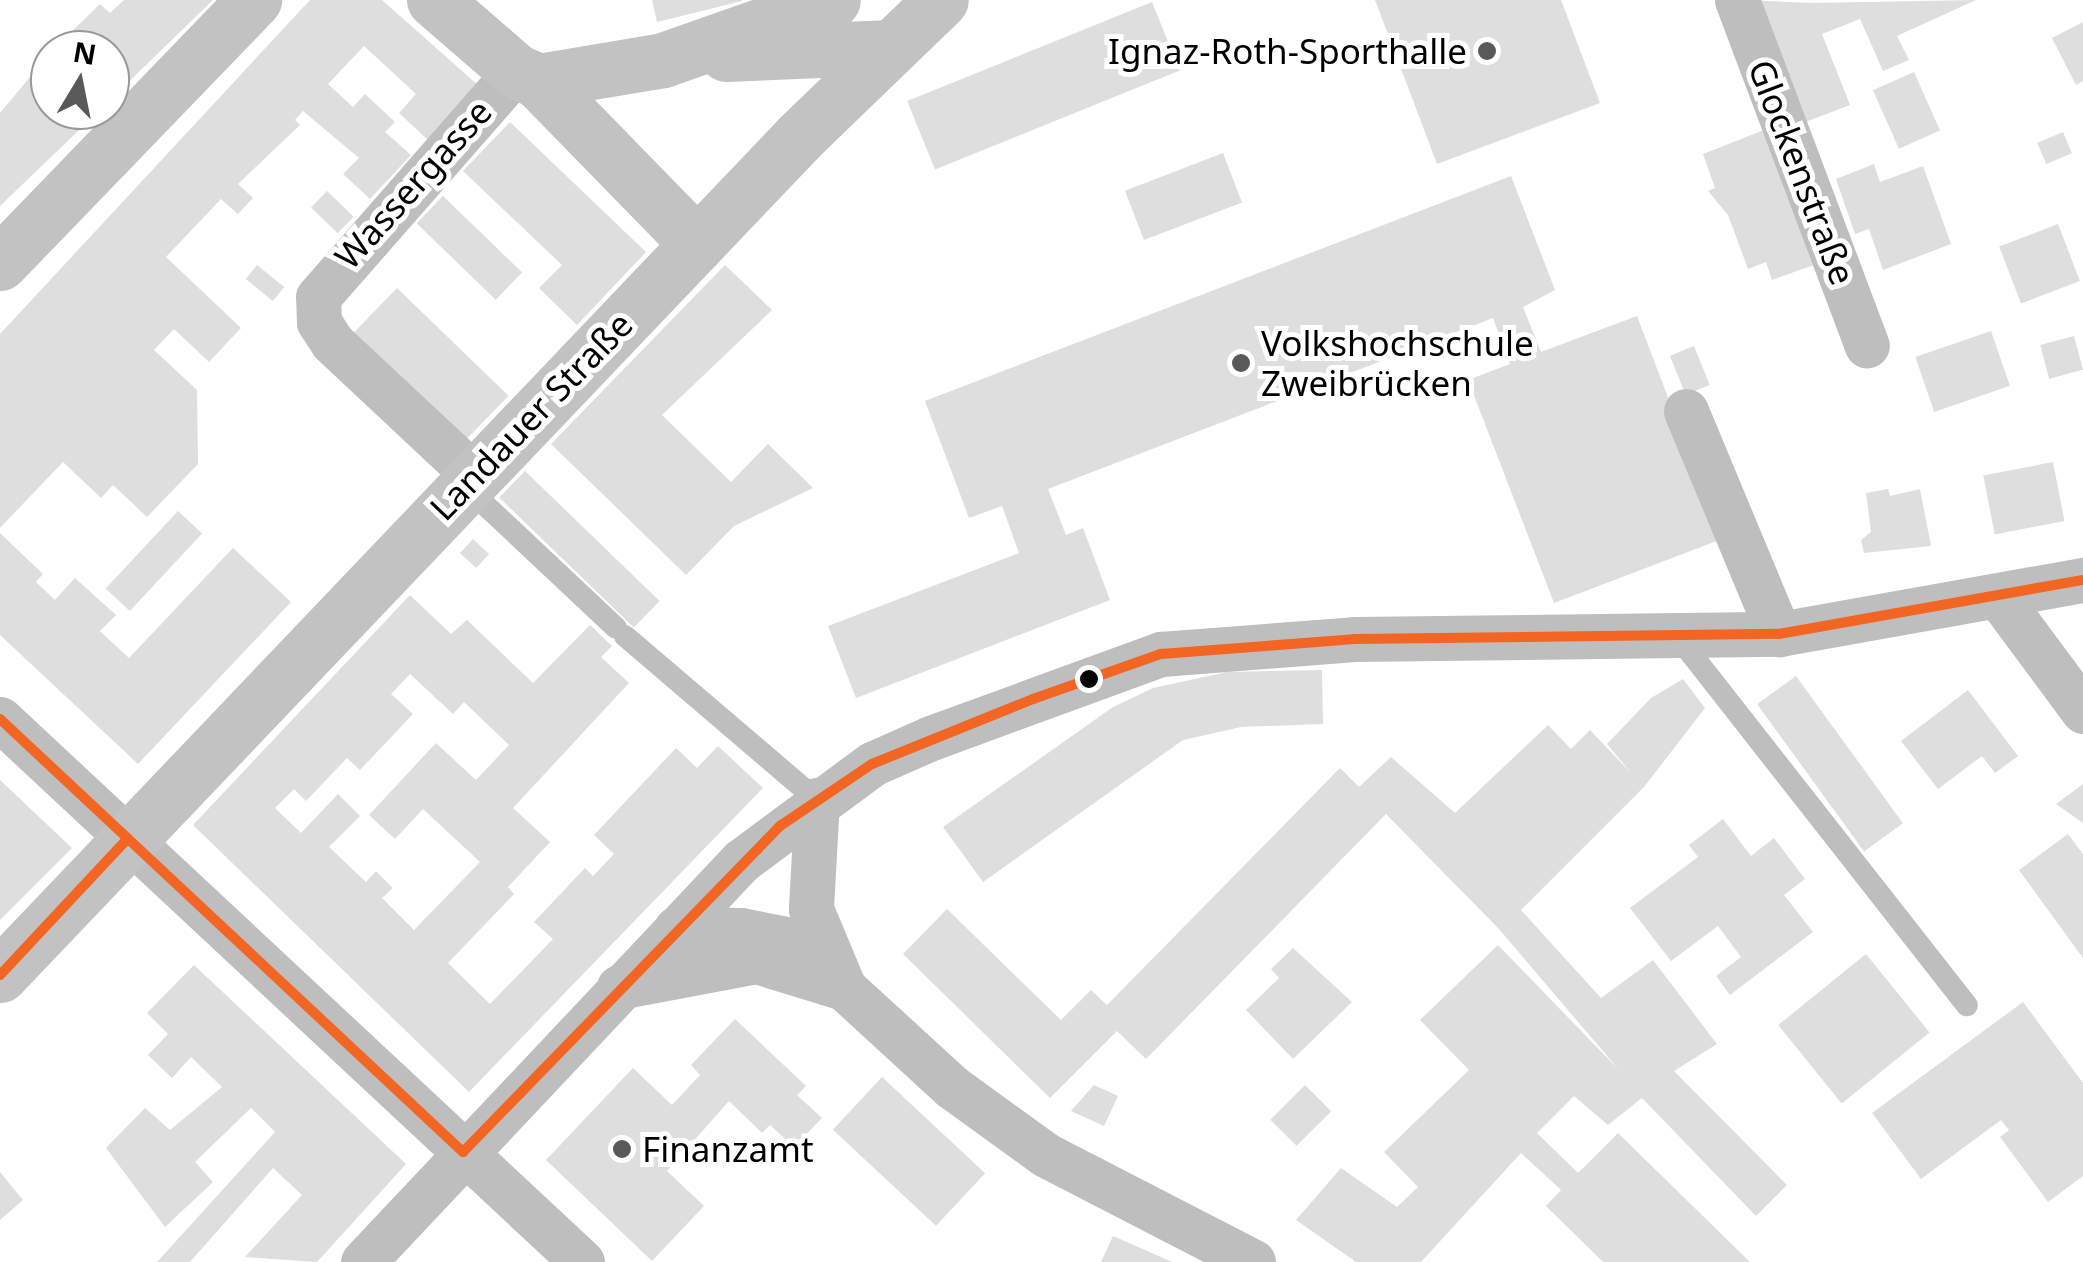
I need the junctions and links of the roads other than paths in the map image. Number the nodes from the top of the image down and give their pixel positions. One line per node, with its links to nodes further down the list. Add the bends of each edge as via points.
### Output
1 (254, 0): 10 (main road)
2 (434, 0): 8 (main road)
3 (832, 0): 7 (main road)
4 (940, 0): 6 (main road, Landauer Straße)
5 (1737, 0): 11 (street, Glockenstraße)
6 (891, 48): 7 (main road); 9 (main road, Landauer Straße)
7 (664, 60): 8 (main road)
8 (526, 76): 9 (main road); 13 (street, Wassergasse, via 318,297 319,322 332,342)
9 (696, 244): 13 (main road, Landauer Straße)
10 (0, 262)
11 (1867, 345)
12 (1686, 410): 16 (street)
13 (470, 481): 20 (lane, Wassergasse, via 620,632); 21 (main road, Landauer Straße)
14 (2083, 580): 15 (street)
15 (1998, 596): 16 (street); 18 (street)
16 (1780, 634): 17 (street)
17 (1678, 638): 20 (street, via 1354,640 1161,654 916,744); 26 (lane)
18 (2083, 711)
19 (0, 720): 21 (street)
20 (817, 800): 22 (street, via 741,861); 23 (street, via 809,883)
21 (128, 838): 24 (main road, Landauer Straße); 27 (street)
22 (676, 928): 23 (street, via 741,930); 25 (street)
23 (835, 969): 25 (street, via 756,961); 30 (street, via 952,1087 1046,1155)
24 (0, 975)
25 (619, 988): 27 (street)
26 (1967, 1005)
27 (464, 1152): 28 (street); 29 (street)
28 (362, 1262)
29 (582, 1262)
30 (1253, 1262)

